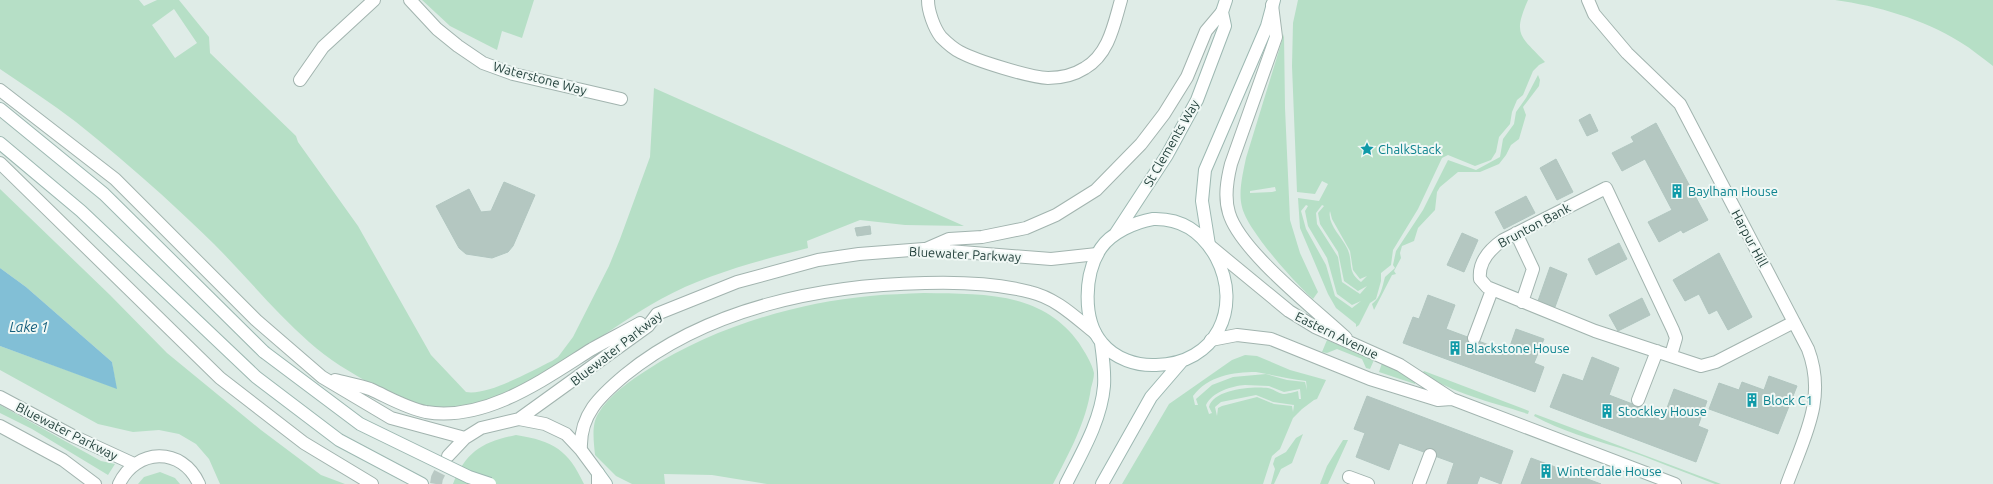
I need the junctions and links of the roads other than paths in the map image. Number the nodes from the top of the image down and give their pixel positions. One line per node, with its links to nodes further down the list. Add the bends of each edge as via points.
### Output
1 (374, 0): 9 (street, via 323,47)
2 (410, 0): 11 (street, Waterstone Way, via 437,29 483,63 514,74)
3 (928, 0): 4 (street, via 933,21 941,36 959,51 1000,66 1046,78 1067,76 1086,68 1098,58 1108,42)
4 (1121, 0)
5 (1226, 0): 8 (street, St Clements Way)
6 (1588, 0): 23 (street, Harpur Hill, via 1594,14 1627,53 1680,104)
7 (1273, 3): 17 (street, via 1267,26 1205,170 1202,201); 27 (street, via 1276,37 1231,164 1227,193 1229,213 1238,233 1253,251)
8 (1222, 12): 16 (street, St Clements Way, via 1225,26 1197,100 1167,155); 18 (street, via 1206,31 1187,77 1164,114 1141,144 1096,190 1061,212 1029,226 982,237 949,239)
9 (300, 80)
10 (0, 90): 31 (street, via 115,179 256,320)
11 (621, 99)
12 (0, 109): 49 (street, bridge, via 104,194 264,352 360,424 469,477)
13 (0, 143): 48 (street, via 81,211 256,377 338,440)
14 (0, 163): 47 (street, via 220,378 304,443)
15 (1516, 234): 20 (street, Brunton Bank, via 1492,248 1482,262 1481,282); 21 (street, via 1533,269); 29 (street, Brunton Bank, via 1606,188 1673,330 1676,338)
16 (1114, 236): 17 (street, Eastern Avenue, via 1144,221 1167,219 1188,226); 19 (street)
17 (1209, 245): 26 (street, via 1224,274 1228,297 1221,324); 27 (street, Eastern Avenue, via 1289,311 1315,328)
18 (924, 249): 19 (street, Bluewater Parkway, via 1051,259); 22 (street, Bluewater Parkway, via 859,254 801,264 737,282)
19 (1097, 254): 24 (street, via 1088,291 1090,316)
20 (1492, 290): 21 (street, Brunton Bank); 25 (street)
21 (1522, 302): 28 (street, Brunton Bank, via 1596,331)
22 (656, 314): 31 (street, via 536,384 496,402 463,412 449,414 419,410 369,389); 35 (street, Bluewater Parkway, via 648,326)
23 (1794, 322): 29 (street, Brunton Bank, via 1706,366); 56 (street, Harpur Hill, via 1812,361 1816,392 1812,417)
24 (1098, 338): 30 (street, Bluewater Parkway, via 1112,353 1136,364 1157,365); 38 (street, Bluewater Parkway, via 1064,308 1048,298 1029,291 1001,287 948,283 886,284 798,297 754,309 703,328 645,359 604,393 589,412 582,430); 51 (street, via 1104,372 1102,397 1091,431)
25 (1474, 338)
26 (1211, 340): 30 (street, via 1204,348); 33 (street, Eastern Avenue, via 1237,335 1271,338 1370,379 1438,400)
27 (1352, 344): 33 (street, Eastern Avenue, via 1400,365)
28 (1657, 351): 29 (street, Brunton Bank); 34 (street)
29 (1671, 355)
30 (1182, 361): 52 (street, via 1151,397)
31 (322, 377): 37 (street, via 391,418)
32 (0, 397): 41 (street, Bluewater Parkway, via 73,436)
33 (1452, 399): 55 (street, Eastern Avenue)
34 (1638, 400)
35 (519, 419): 37 (street, via 481,428); 38 (street, via 545,424 566,434)
36 (0, 426): 44 (street, Bluewater Parkway, via 62,460)
37 (465, 438): 40 (street)
38 (581, 450): 43 (street)
39 (1430, 455): 54 (street)
40 (448, 456)
41 (134, 464): 45 (street, Bluewater Parkway); 46 (street, Bluewater Parkway, via 146,458 174,458 186,465)
42 (1349, 477): 53 (street)
43 (598, 478): 50 (street)
44 (96, 484)
45 (119, 484)
46 (199, 484)
47 (372, 484)
48 (422, 484)
49 (490, 484)
50 (606, 484)
51 (1066, 484)
52 (1102, 484)
53 (1368, 484)
54 (1419, 484)
55 (1675, 484)
56 (1787, 484)

